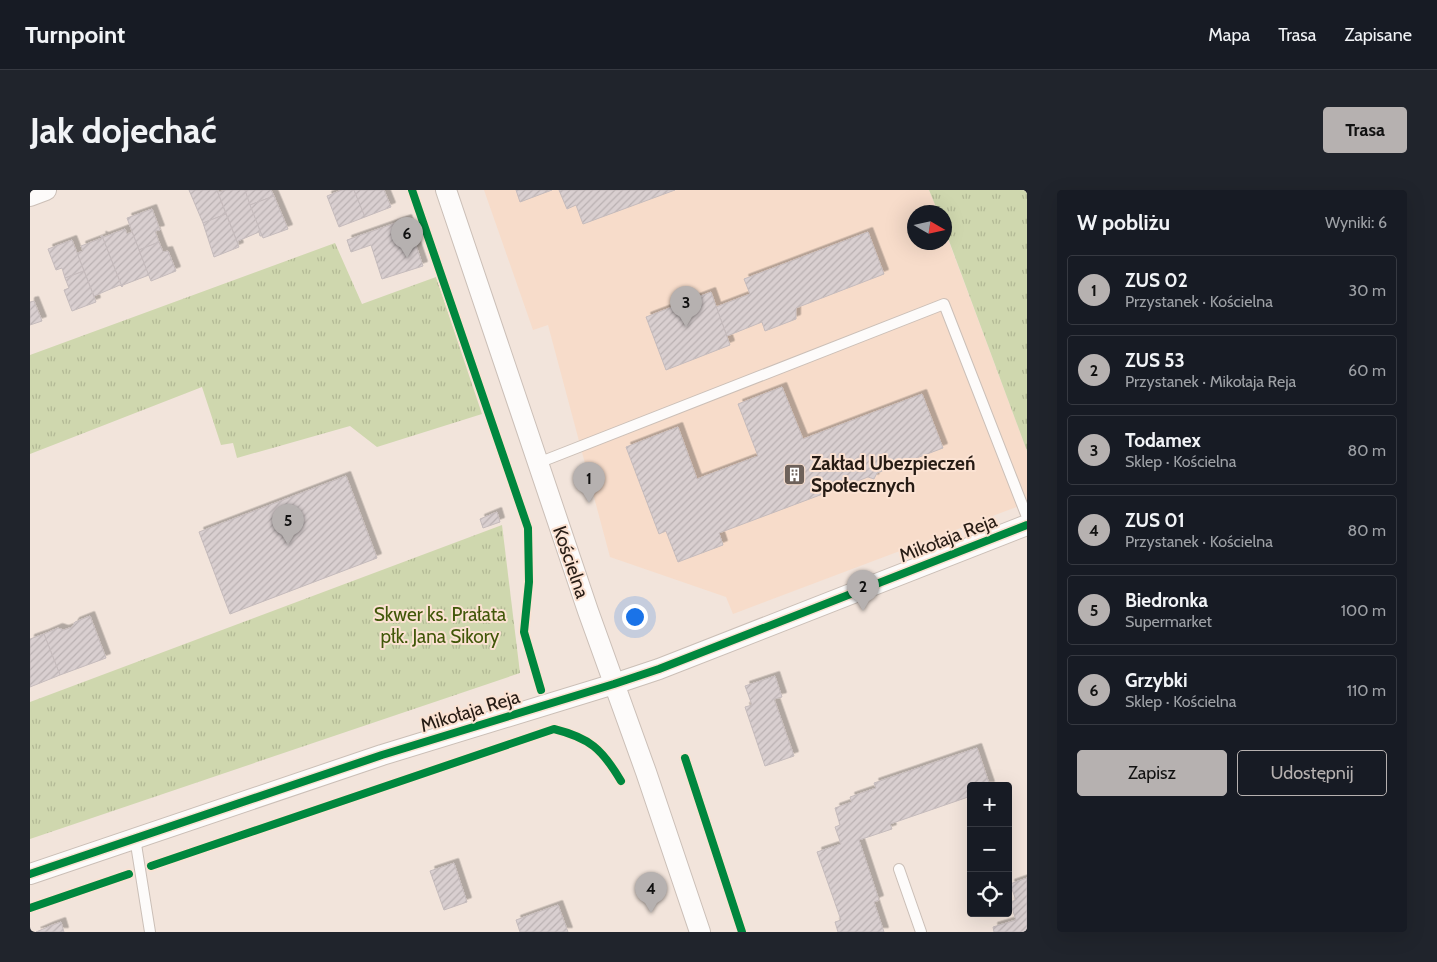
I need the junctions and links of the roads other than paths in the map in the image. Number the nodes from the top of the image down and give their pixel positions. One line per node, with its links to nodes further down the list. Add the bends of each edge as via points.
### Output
1 (46, 190): 3 (street)
2 (446, 190): 4 (street, Kościelna)
3 (30, 196)
4 (538, 463): 5 (lane, via 944,304); 7 (street, Kościelna)
5 (1027, 518)
6 (1027, 524): 7 (street, Mikołaja Reja, via 705,652)
7 (614, 684): 8 (street, Mikołaja Reja, via 382,755); 12 (street, Kościelna)
8 (135, 838): 10 (street, Mikołaja Reja); 11 (lane)
9 (899, 868): 13 (lane)
10 (30, 874)
11 (150, 932)
12 (700, 932)
13 (921, 932)

